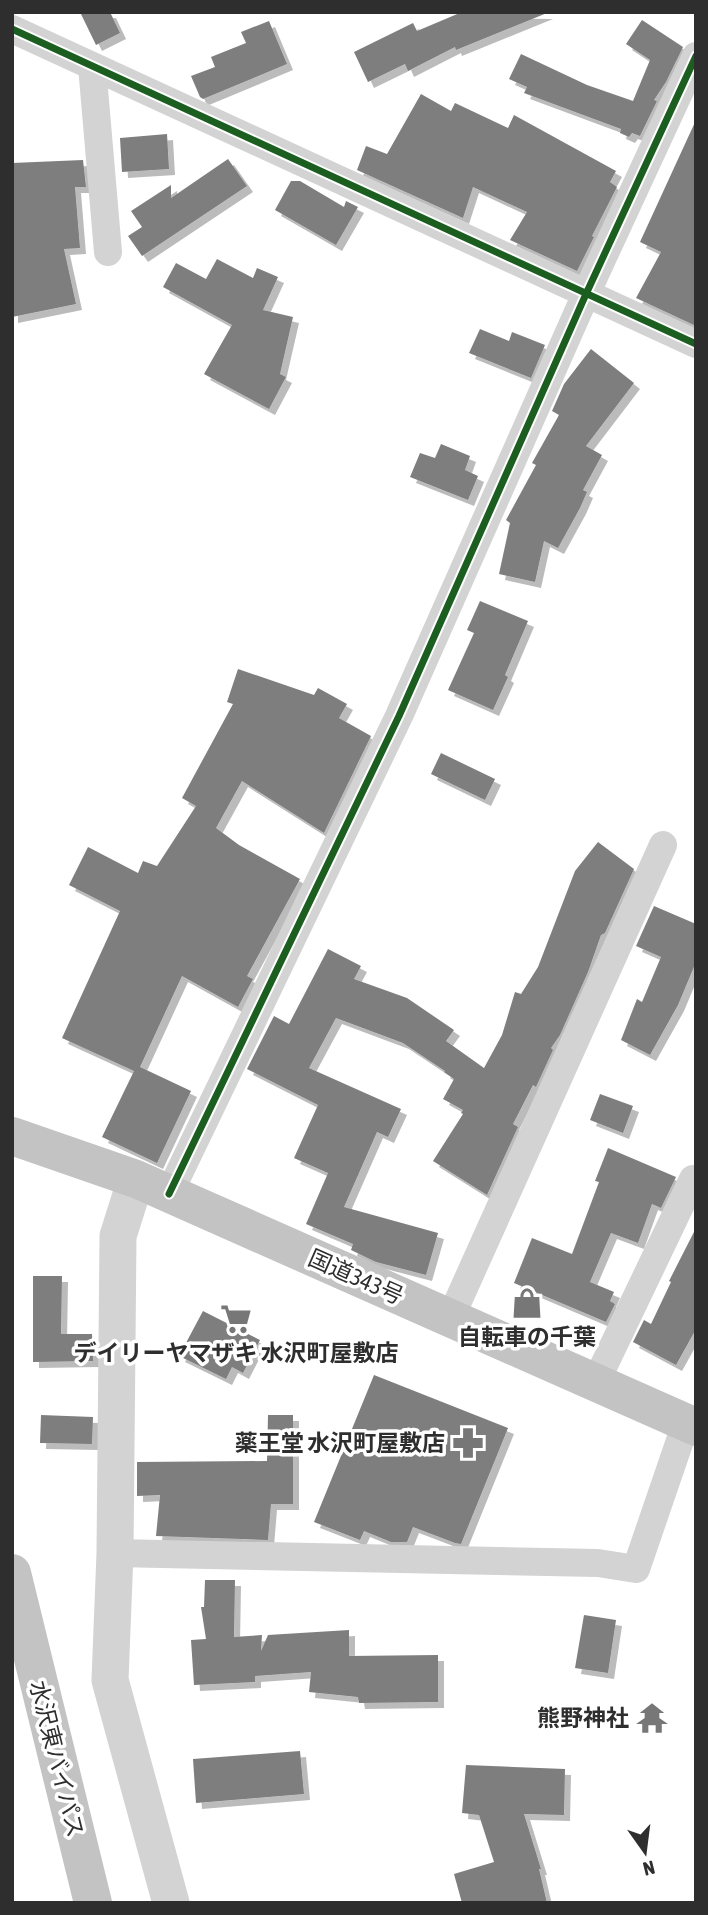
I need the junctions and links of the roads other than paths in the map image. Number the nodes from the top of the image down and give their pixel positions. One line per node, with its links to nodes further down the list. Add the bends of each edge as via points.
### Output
1 (12, 29): 3 (street)
2 (696, 56): 5 (street)
3 (92, 66): 4 (street); 5 (street)
4 (108, 252)
5 (586, 294): 6 (street); 10 (street, via 398,716)
6 (696, 344)
7 (663, 845): 11 (street)
8 (12, 1136): 10 (highway, 国道343号)
9 (693, 1179): 12 (street)
10 (153, 1186): 11 (highway, 国道343号); 14 (street, via 118,1236)
11 (450, 1319): 12 (highway, 国道343号)
12 (595, 1384): 13 (highway, 国道343号)
13 (691, 1425): 14 (street, via 636,1569 598,1563)
14 (115, 1553): 17 (street, via 110,1680)
15 (12, 1573): 16 (highway, 水沢東バイパス)
16 (93, 1903)
17 (171, 1903)

